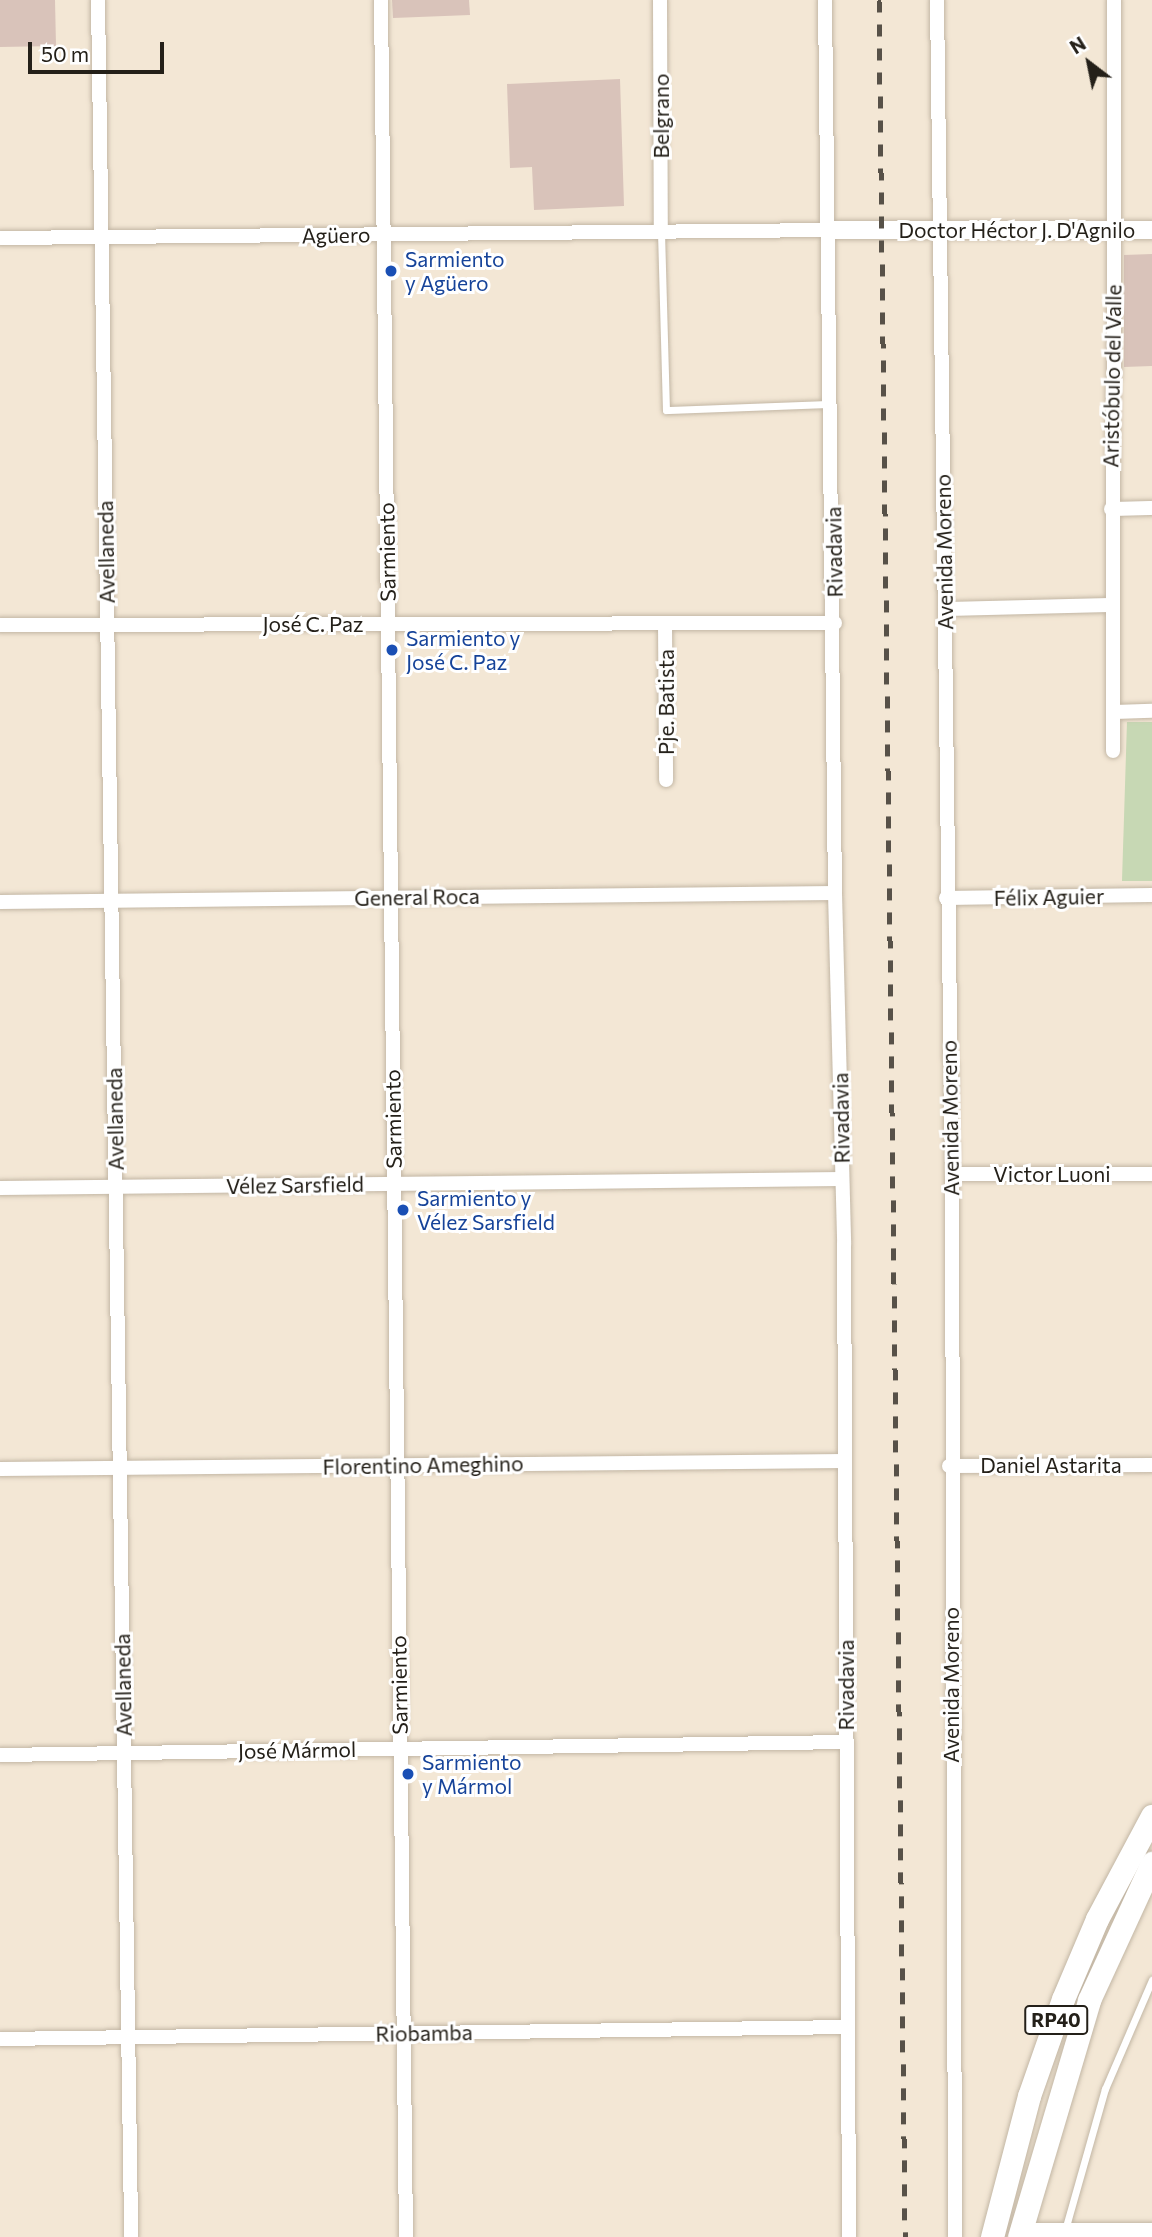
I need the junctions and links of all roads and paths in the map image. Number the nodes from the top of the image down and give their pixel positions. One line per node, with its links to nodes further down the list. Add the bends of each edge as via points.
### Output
1 (98, 0): 14 (street, Avellaneda)
2 (381, 0): 13 (street, Sarmiento)
3 (660, 0): 12 (street, Belgrano)
4 (825, 0): 8 (street, Rivadavia)
5 (937, 0): 11 (street, Avenida Moreno)
6 (1114, 0): 7 (street, Aristóbulo del Valle)
7 (1114, 229): 9 (street, Doctor Héctor J. D'Agnilo); 11 (street, Doctor Héctor J. D'Agnilo); 18 (street, Aristóbulo del Valle)
8 (830, 230): 10 (street, Agüero); 12 (street, Agüero); 16 (street, Rivadavia)
9 (1152, 230)
10 (882, 231): 11 (street, Doctor Héctor J. D'Agnilo)
11 (939, 231): 20 (street, Avenida Moreno)
12 (661, 232): 13 (street, Agüero); 16 (lane, via 666,410)
13 (384, 234): 14 (street, Agüero); 23 (street, Sarmiento)
14 (102, 237): 15 (street, Agüero); 25 (street, Avellaneda)
15 (0, 238)
16 (832, 404): 22 (street, Rivadavia)
17 (1152, 508): 18 (street)
18 (1111, 509): 19 (street, Aristóbulo del Valle)
19 (1112, 605): 20 (street); 27 (street, Aristóbulo del Valle)
20 (945, 609): 33 (street, Avenida Moreno)
21 (666, 623): 22 (street, José C. Paz); 23 (street, José C. Paz); 29 (street, Pje. Batista)
22 (835, 623): 30 (street, Rivadavia)
23 (388, 624): 25 (street, José C. Paz); 32 (street, Sarmiento)
24 (0, 625): 25 (street, José C. Paz)
25 (107, 625): 34 (street, Avellaneda)
26 (1152, 711): 27 (street)
27 (1114, 712): 28 (street, Aristóbulo del Valle)
28 (1113, 751)
29 (666, 780)
30 (835, 893): 32 (street, General Roca); 38 (street, Rivadavia)
31 (1152, 895): 33 (street, Félix Aguier)
32 (391, 898): 34 (street, General Roca); 39 (street, Sarmiento)
33 (946, 898): 36 (street, Avenida Moreno)
34 (111, 901): 35 (street, General Roca); 40 (street, Avellaneda)
35 (0, 902)
36 (951, 1174): 37 (street, Victor Luoni); 45 (street, Avenida Moreno)
37 (1152, 1174)
38 (842, 1179): 39 (street, Vélez Sarsfield); 42 (street, Rivadavia)
39 (394, 1184): 40 (street, Vélez Sarsfield); 43 (street, Sarmiento)
40 (116, 1187): 41 (street, Vélez Sarsfield); 46 (street, Avellaneda)
41 (0, 1188)
42 (845, 1461): 43 (street, Florentino Ameghino); 48 (street, Rivadavia)
43 (397, 1465): 46 (street, Florentino Ameghino); 49 (street, Sarmiento)
44 (1152, 1465): 45 (street, Daniel Astarita)
45 (949, 1466): 65 (street, Avenida Moreno)
46 (120, 1468): 47 (street, Florentino Ameghino); 50 (street, Avellaneda)
47 (0, 1469)
48 (847, 1742): 49 (street, José Mármol); 55 (street, Rivadavia)
49 (400, 1749): 50 (street, José Mármol); 56 (street, Sarmiento)
50 (124, 1753): 51 (street, José Mármol); 57 (street, Avellaneda)
51 (0, 1755)
52 (1152, 1816): 66 (main road, RP40, via 1097,1919 1063,1999 1030,2096)
53 (1152, 1863): 60 (main road, RP40, via 1088,2000)
54 (1152, 1980): 61 (lane, via 1105,2089)
55 (848, 2027): 56 (street, Riobamba); 64 (street, Rivadavia)
56 (403, 2033): 57 (street, Riobamba); 63 (street, Sarmiento)
57 (128, 2038): 58 (street, Riobamba); 62 (street, Avellaneda)
58 (0, 2039)
59 (1152, 2230): 61 (street)
60 (1020, 2233): 61 (street)
61 (1064, 2234)
62 (131, 2237)
63 (406, 2237)
64 (849, 2237)
65 (954, 2237)
66 (992, 2237)

